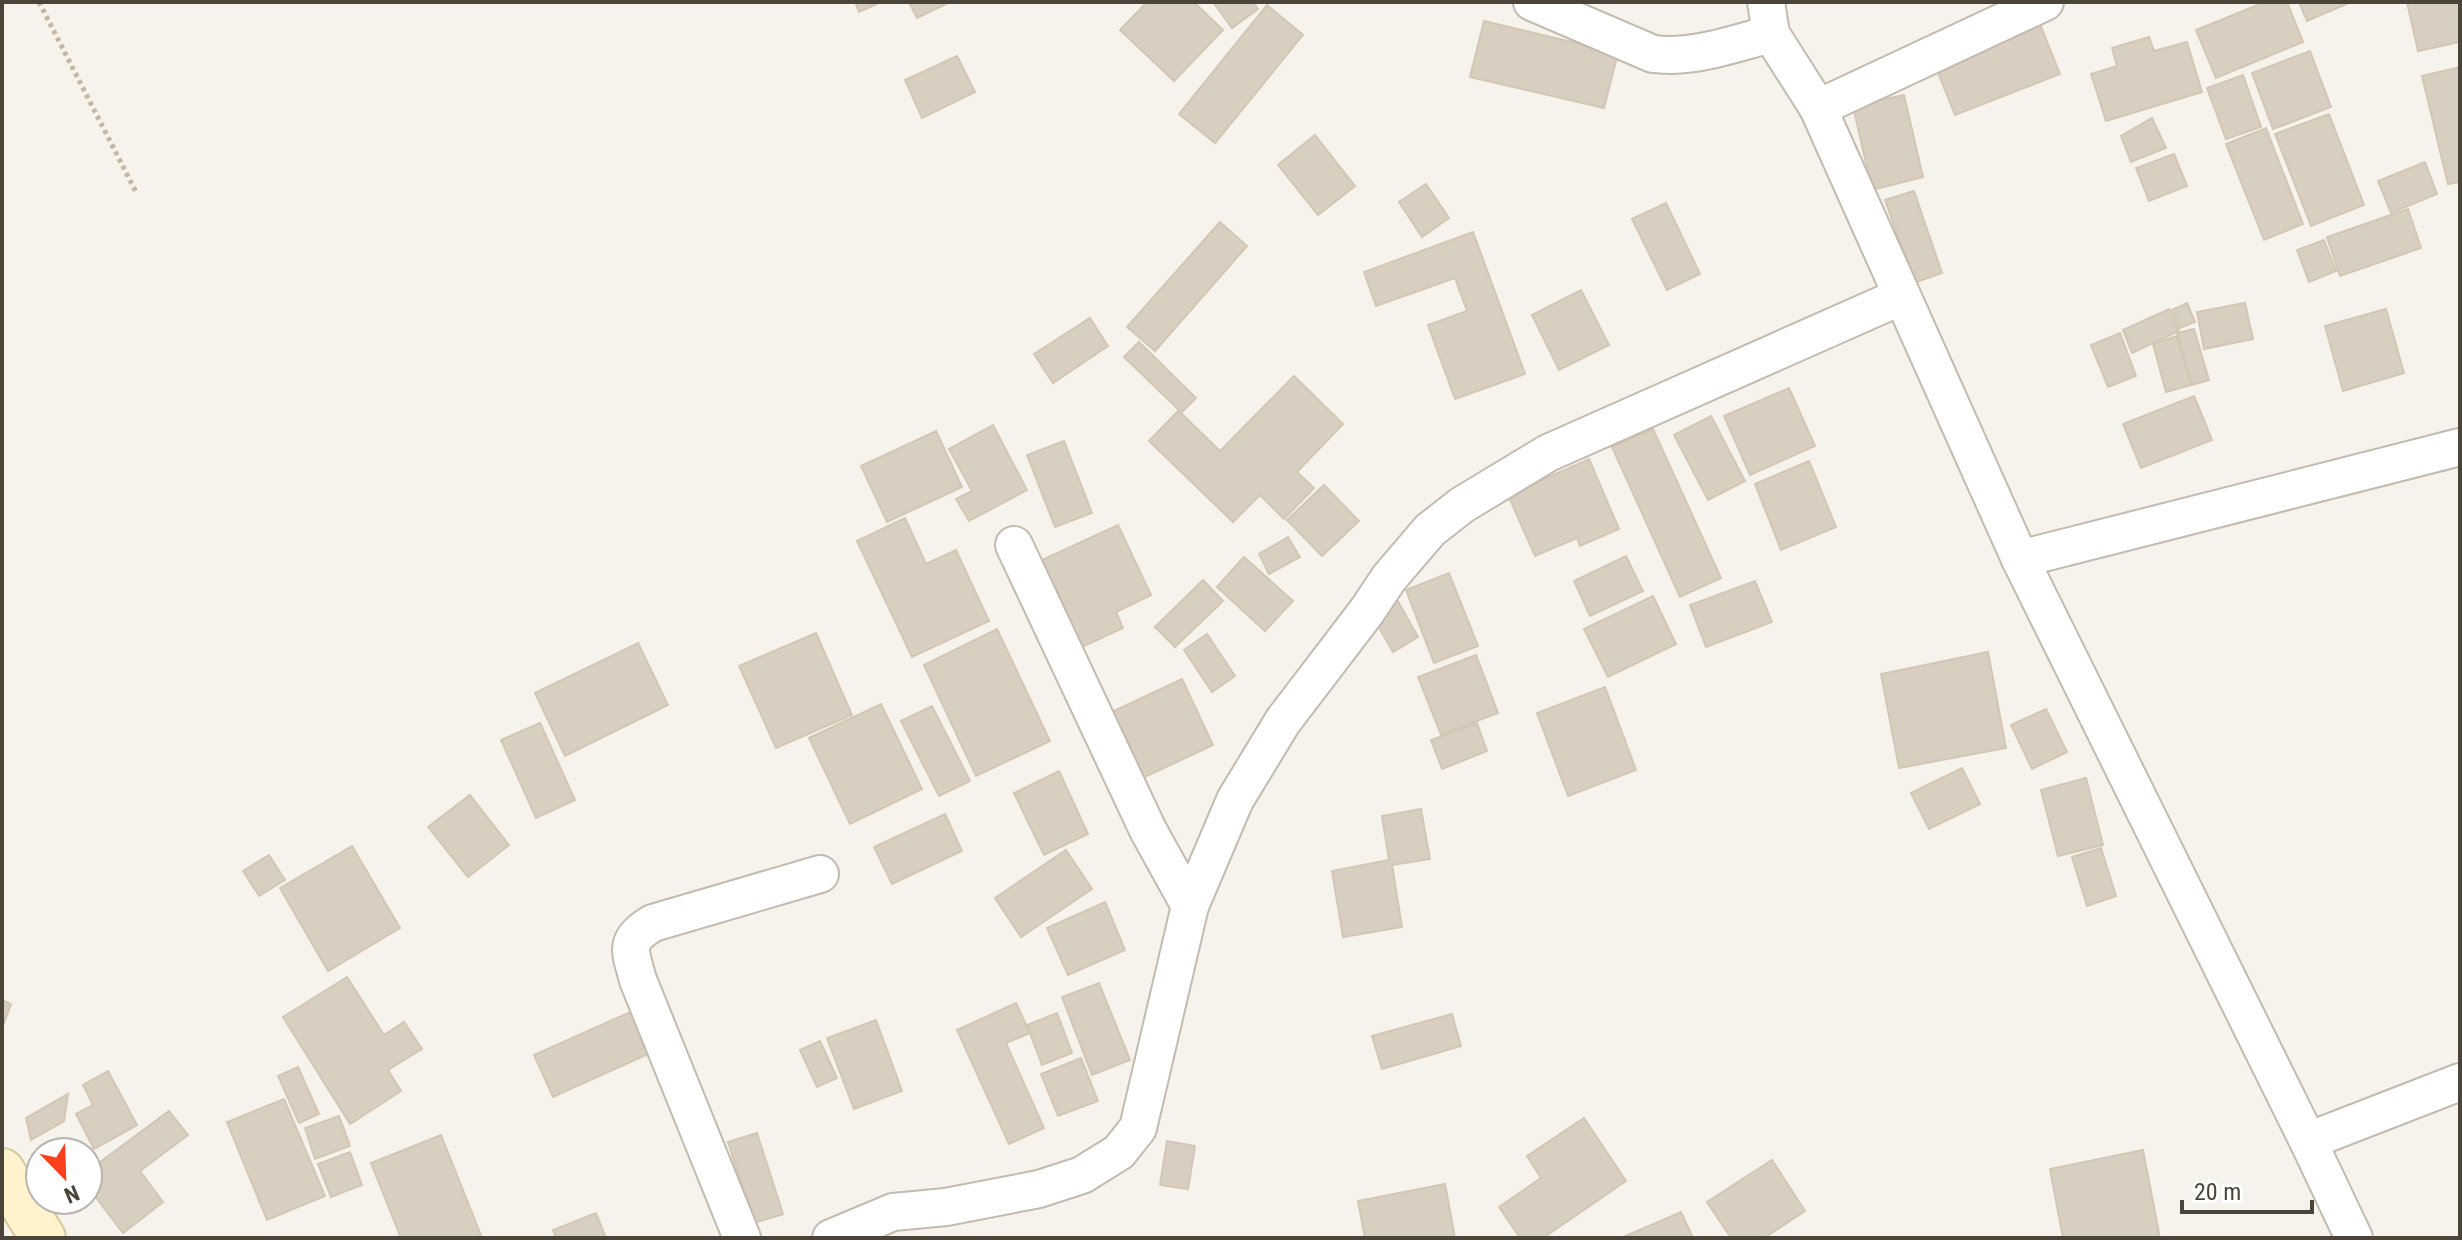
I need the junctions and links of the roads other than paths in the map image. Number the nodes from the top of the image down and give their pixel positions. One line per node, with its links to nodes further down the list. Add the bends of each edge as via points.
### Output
1 (1532, 2): 3 (street, via 1653,54 1672,56 1692,54)
2 (2045, 2): 4 (street)
3 (1768, 18): 4 (street)
4 (1818, 108): 5 (street)
5 (1902, 296): 8 (street); 10 (street, via 1548,453 1430,530 1283,721 1235,800)
6 (2460, 447): 8 (street)
7 (1014, 545): 10 (street, via 1148,830)
8 (2020, 559): 12 (street)
9 (820, 874): 15 (street, via 653,923 636,933 630,949)
10 (1190, 906): 16 (street, via 1138,1128 1119,1152 1082,1175 1039,1189 893,1212)
11 (2460, 1082): 12 (street)
12 (2308, 1141): 17 (street)
13 (2, 1171): 14 (street)
14 (43, 1238)
15 (742, 1238)
16 (831, 1238)
17 (2354, 1238)

